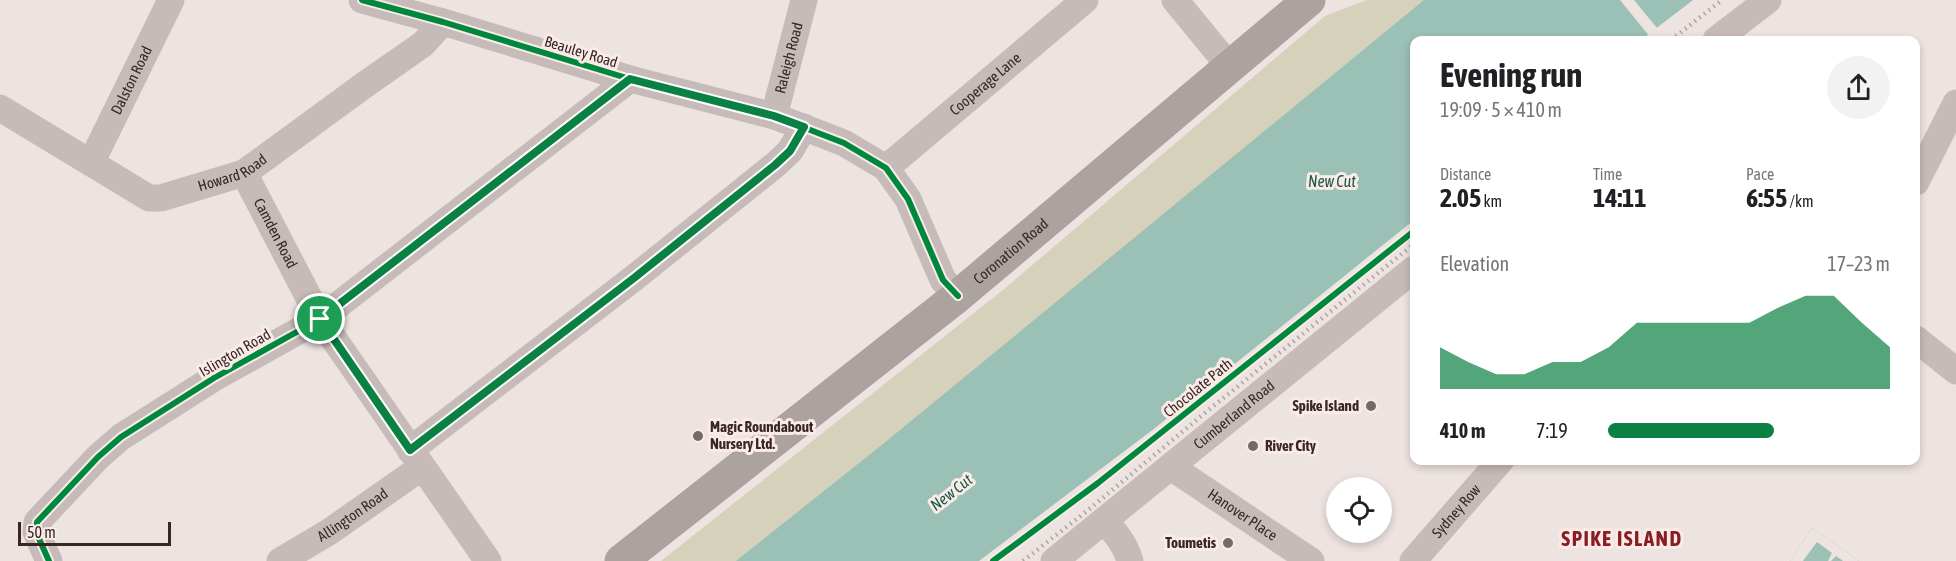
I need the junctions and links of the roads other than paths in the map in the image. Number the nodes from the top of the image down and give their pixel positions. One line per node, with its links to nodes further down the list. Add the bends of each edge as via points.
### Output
1 (171, 0): 16 (street, Dalston Road)
2 (362, 0): 8 (street, Beauley Road)
3 (804, 0): 14 (street, Raleigh Road)
4 (1085, 0): 17 (street, Cooperage Lane)
5 (1175, 0): 10 (street)
6 (1309, 0): 10 (highway, Coronation Road)
7 (1768, 0): 9 (street)
8 (443, 22): 11 (street, Beauley Road); 18 (street, Howard Road, via 423,44)
9 (1721, 36)
10 (1230, 66): 21 (highway, Coronation Road)
11 (630, 79): 14 (street, Beauley Road); 22 (street, Islington Road)
12 (1956, 103): 19 (street)
13 (0, 108): 16 (street, Howard Road)
14 (774, 116): 15 (street, Beauley Road)
15 (804, 127): 17 (street, Beauley Road, via 844,143); 25 (street, Allington Road, via 790,151 775,165)
16 (90, 163): 18 (street, Howard Road, via 149,198)
17 (886, 168): 21 (street, Beauley Road, via 908,199 943,280)
18 (244, 174): 22 (street, Camden Road)
19 (1920, 174)
20 (1410, 272): 27 (street, Cumberland Road)
21 (958, 296): 32 (highway, Coronation Road)
22 (320, 319): 25 (street, Camden Road); 29 (street, Islington Road, via 214,378 110,446 37,522 36,531)
23 (1920, 342): 24 (street)
24 (1956, 371)
25 (416, 459): 30 (street, Allington Road, via 329,532); 31 (street, Camden Road)
26 (1496, 465): 36 (street, Sydney Row)
27 (1171, 467): 28 (street, Cumberland Road); 35 (street, Hanover Place)
28 (1104, 521): 33 (street, Cumberland Road); 34 (street, via 1117,534)
29 (49, 561)
30 (280, 561)
31 (488, 561)
32 (621, 561)
33 (1054, 561)
34 (1130, 561)
35 (1311, 561)
36 (1413, 561)

